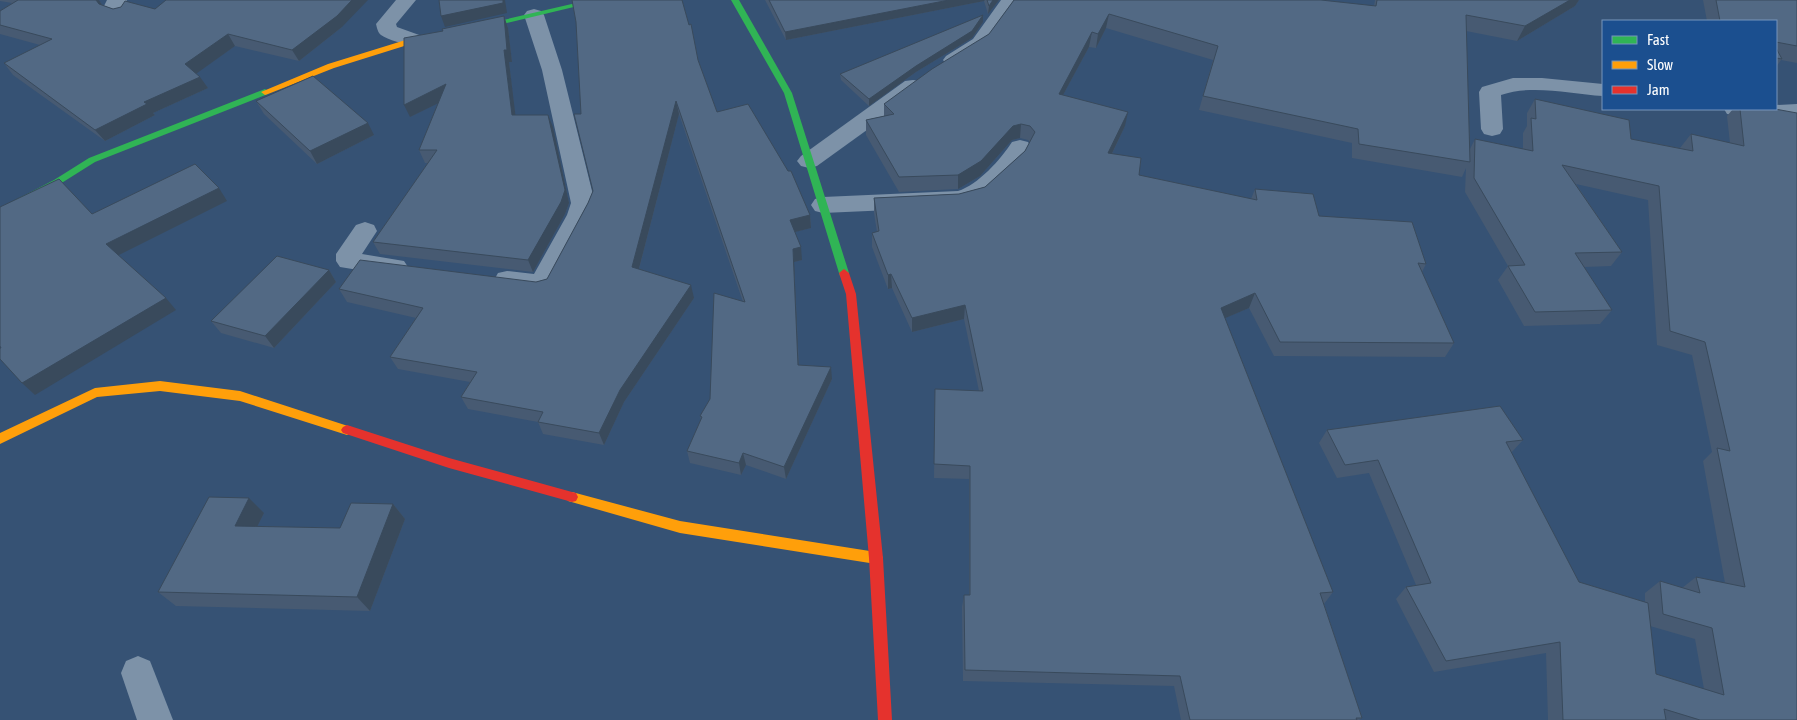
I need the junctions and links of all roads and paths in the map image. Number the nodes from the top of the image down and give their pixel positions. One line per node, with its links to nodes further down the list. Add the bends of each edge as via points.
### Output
1 (406, 0): 6 (street, via 386,24 388,31)
2 (599, 0): 5 (street)
3 (735, 0): 12 (street, via 788,93)
4 (1011, 0): 12 (street, via 980,43)
5 (534, 15): 6 (street); 17 (street, via 552,70 583,203 540,284)
6 (415, 40): 14 (street, via 331,66 92,160)
7 (1602, 90): 10 (street, via 1513,84 1490,92)
8 (1742, 110): 9 (street, via 1761,113)
9 (1797, 111)
10 (1492, 129)
11 (1020, 147): 13 (street, via 1014,159 975,194 958,199)
12 (809, 161): 13 (street)
13 (823, 205): 19 (street, via 850,294)
14 (0, 212)
15 (365, 231): 16 (street, via 349,254 349,261)
16 (416, 269)
17 (483, 277)
18 (0, 439): 19 (street, via 94,393 160,386 240,396 449,463 680,526)
19 (876, 558): 22 (street)
20 (138, 673): 21 (street)
21 (155, 720)
22 (885, 720)

